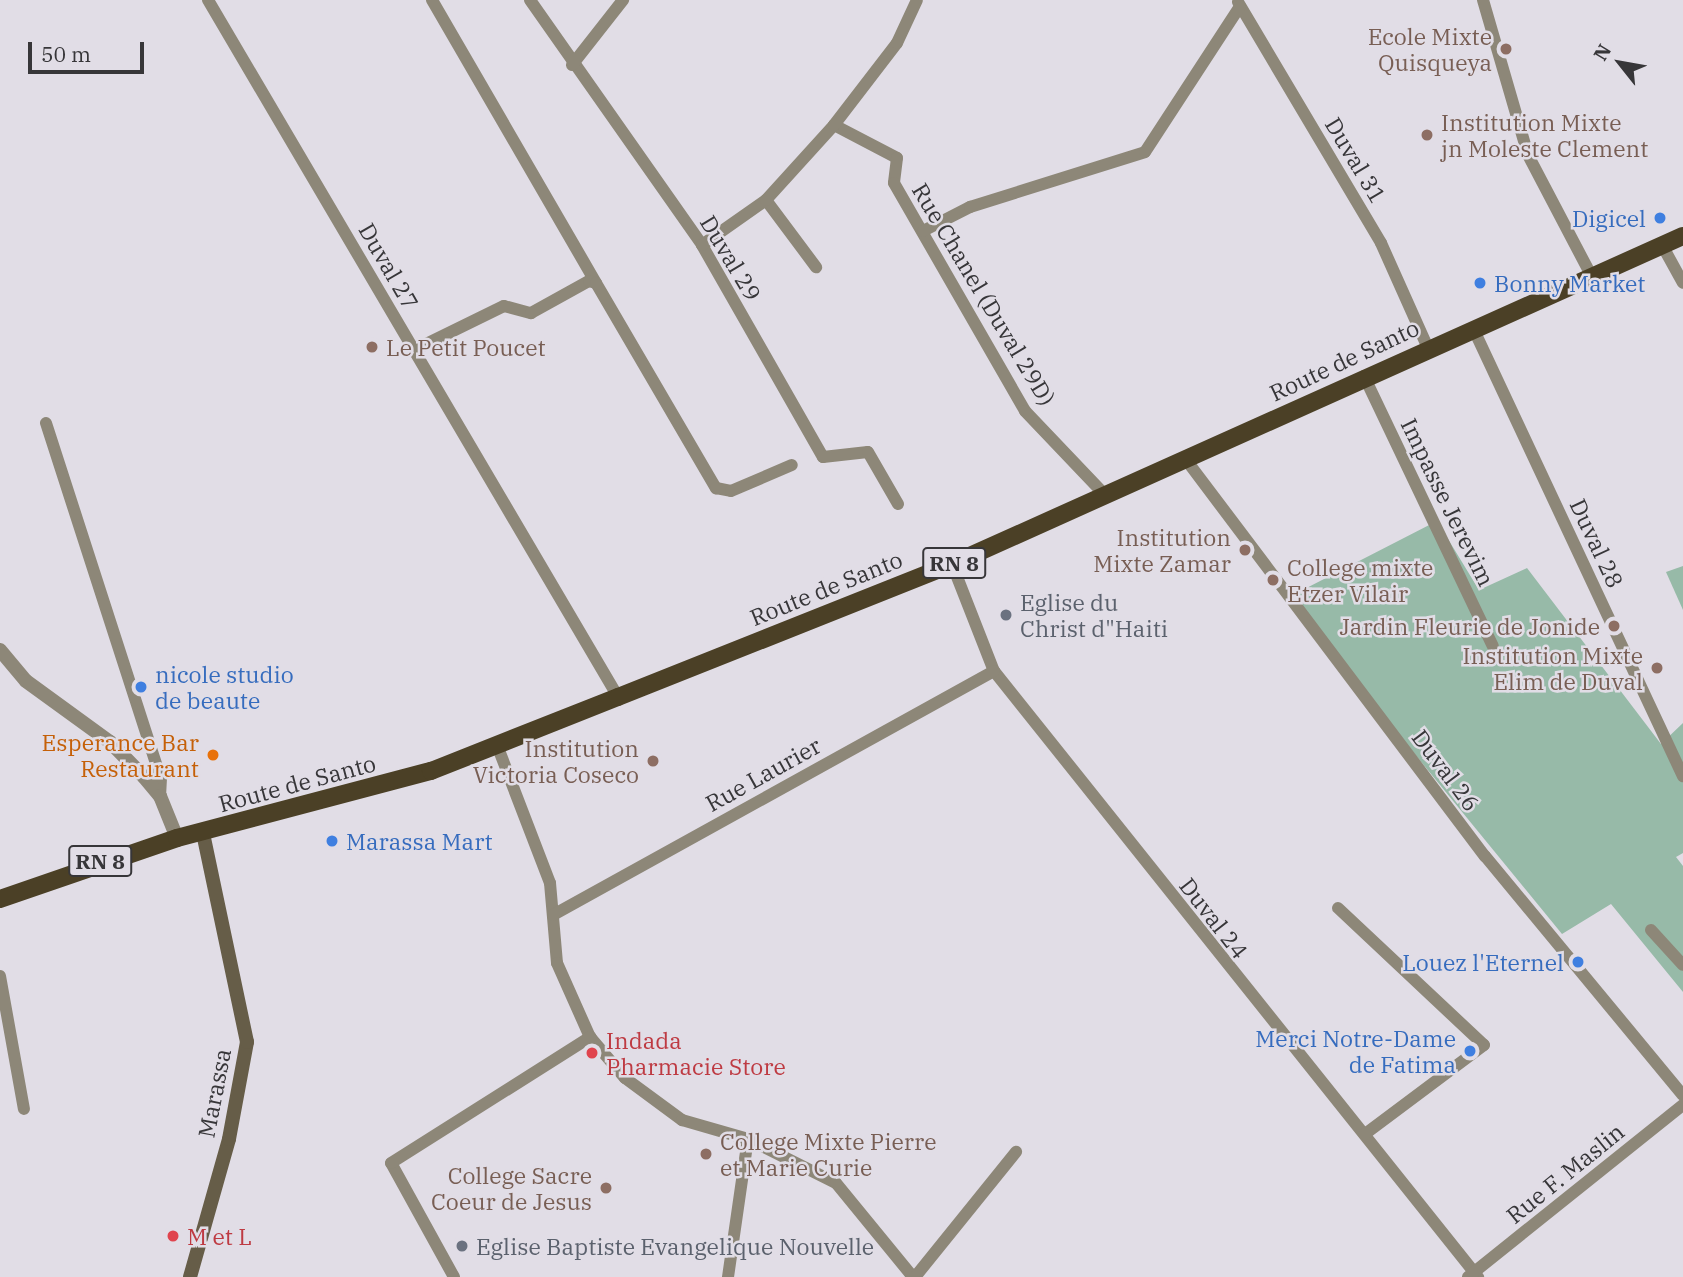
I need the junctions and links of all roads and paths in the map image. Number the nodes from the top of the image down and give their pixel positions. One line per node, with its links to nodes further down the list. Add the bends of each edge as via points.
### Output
1 (208, 0): 21 (street, Duval 27)
2 (432, 0): 17 (street)
3 (530, 0): 8 (street, Duval 29)
4 (623, 0): 8 (street)
5 (917, 0): 9 (street, via 897,43)
6 (1483, 0): 16 (street, via 1528,155)
7 (1238, 3): 11 (street, via 1145,152 970,207); 20 (street, Duval 31, via 1381,243)
8 (572, 65): 13 (street, Duval 29)
9 (834, 125): 10 (street); 11 (street, Rue Chanel (Duval 29D), via 897,158 894,183)
10 (766, 201): 13 (street); 15 (street)
11 (923, 231): 26 (street, Rue Chanel (Duval 29D), via 1025,411)
12 (1683, 236): 14 (main road, Route de Santo / RN 8)
13 (702, 245): 27 (street, Duval 29, via 823,457 868,452)
14 (1662, 245): 16 (main road, Route de Santo / RN 8); 18 (street)
15 (816, 267)
16 (1591, 275): 19 (main road, Route de Santo / RN 8)
17 (596, 283): 21 (street, via 589,281 531,313 503,306); 25 (street, via 716,488 731,491)
18 (1683, 283)
19 (1472, 328): 20 (main road, Route de Santo / RN 8); 34 (street, Duval 28)
20 (1428, 348): 22 (main road, Route de Santo / RN 8)
21 (414, 350): 32 (street, Duval 27)
22 (1364, 376): 24 (main road, Route de Santo / RN 8); 29 (street, Impasse Jerevim)
23 (46, 423): 35 (street, via 161,778)
24 (1187, 461): 26 (main road, Route de Santo / RN 8); 45 (street, Duval 26, via 1485,856)
25 (792, 465)
26 (1105, 495): 28 (main road, Route de Santo / RN 8)
27 (898, 504)
28 (952, 564): 31 (street, Duval 24); 32 (main road, Route de Santo / RN 8)
29 (1493, 646)
30 (0, 650): 35 (street, via 26,681 110,742)
31 (995, 671): 40 (street, Rue Laurier); 48 (street, Duval 24, via 1253,1002)
32 (618, 697): 33 (main road, Route de Santo / RN 8)
33 (497, 744): 36 (main road, Route de Santo / RN 8, via 382,786); 40 (street, via 550,883)
34 (1683, 776)
35 (160, 796): 37 (street)
36 (203, 833): 37 (main road, Route de Santo / RN 8); 52 (main road, Marassa, via 247,1042 229,1139)
37 (177, 838): 38 (main road, Route de Santo / RN 8)
38 (0, 899)
39 (1338, 908): 48 (street, via 1483,1045)
40 (553, 915): 44 (street, via 557,963)
41 (1651, 930): 42 (street)
42 (1683, 965)
43 (0, 976): 47 (street)
44 (590, 1037): 49 (street, via 625,1078 682,1120); 53 (street, via 391,1163 424,1233)
45 (1683, 1094)
46 (1683, 1105): 51 (street, Rue F. Maslin)
47 (24, 1109)
48 (1365, 1134): 51 (street, Duval 24)
49 (748, 1139): 54 (street); 55 (street, via 836,1183)
50 (1016, 1152): 55 (street)
51 (1473, 1276)
52 (190, 1277)
53 (454, 1277)
54 (728, 1277)
55 (914, 1277)

